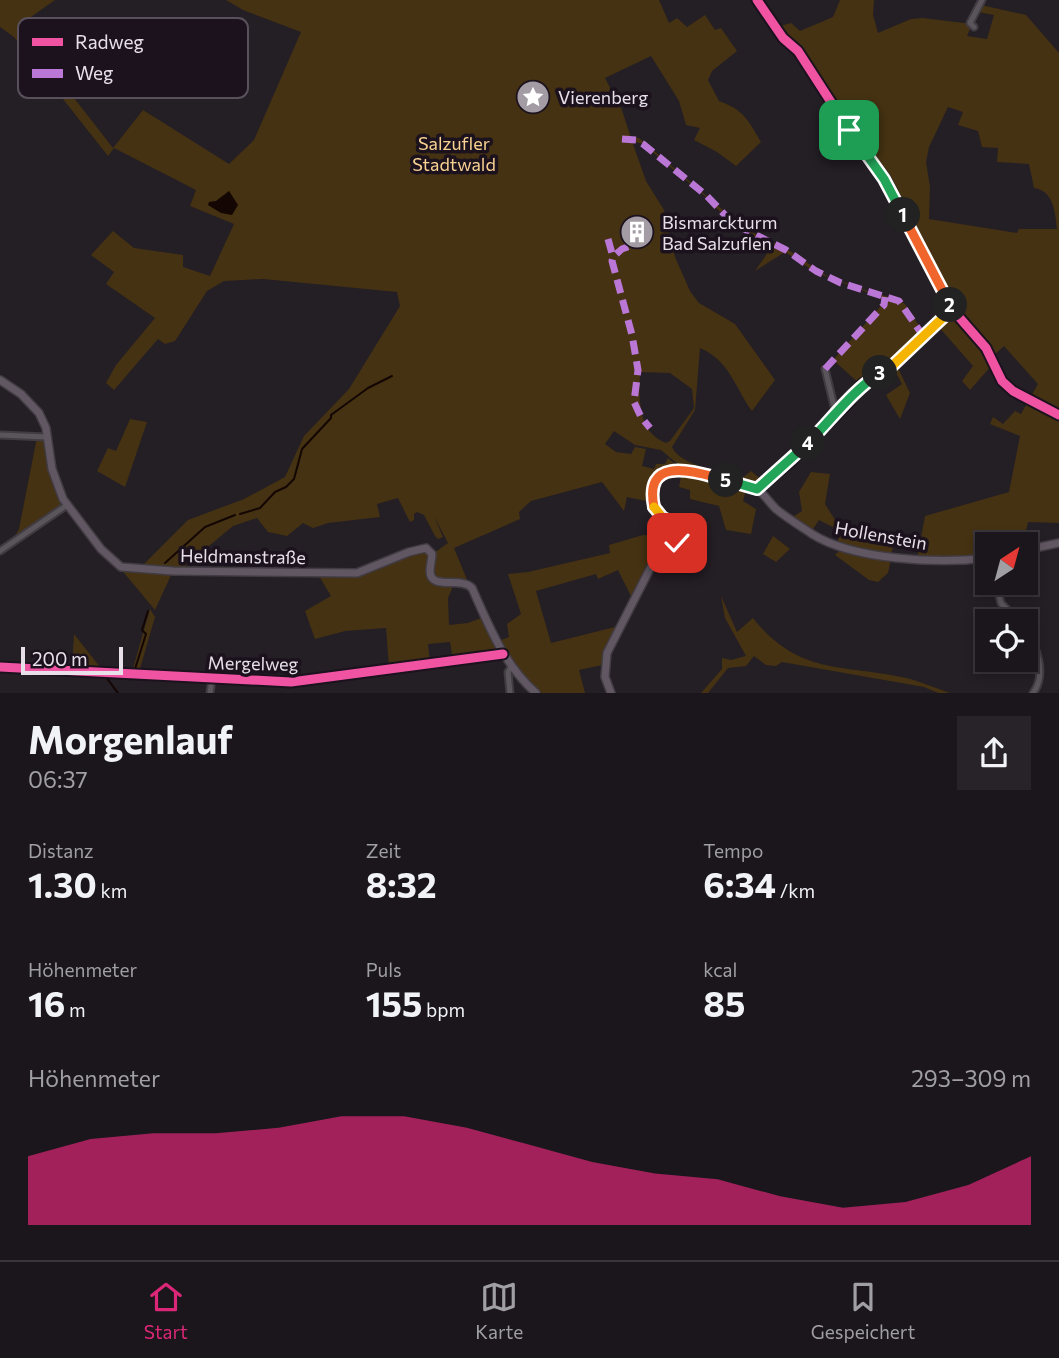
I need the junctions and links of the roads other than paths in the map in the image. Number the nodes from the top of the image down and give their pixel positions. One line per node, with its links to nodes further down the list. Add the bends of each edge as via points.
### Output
1 (757, 0): 4 (street, via 884,179)
2 (982, 0): 3 (street, via 970,23)
3 (974, 27)
4 (952, 309): 7 (street, via 892,366 862,384); 8 (street, via 986,348 1002,381)
5 (825, 369): 7 (street)
6 (0, 380): 10 (main road, Heldmanstraße, via 35,407)
7 (836, 414): 11 (street)
8 (1059, 415)
9 (0, 435): 10 (street)
10 (47, 437): 12 (main road, Heldmanstraße, via 57,486)
11 (757, 489): 16 (main road, Hollenstein, via 787,517 834,544 916,561); 25 (main road, Hollenstein, via 685,469 672,469 657,481 655,509 681,529 683,537 656,557 611,645 605,669)
12 (67, 505): 15 (street); 17 (main road, Heldmanstraße, via 110,559 126,568 357,573 426,548 432,554 434,580 468,583 472,588)
13 (1059, 543): 14 (main road)
14 (1038, 547)
15 (0, 551)
16 (975, 559)
17 (503, 654): 20 (main road, Heldmanstraße); 21 (street, Mergelweg, via 291,682)
18 (1038, 662): 26 (street, via 1040,683)
19 (0, 667): 21 (street, Mergelweg)
20 (511, 667): 23 (street); 24 (main road, Heldmanstraße)
21 (212, 678): 22 (street, Mergelweg)
22 (210, 693)
23 (510, 693)
24 (536, 693)
25 (611, 693)
26 (1033, 693)

